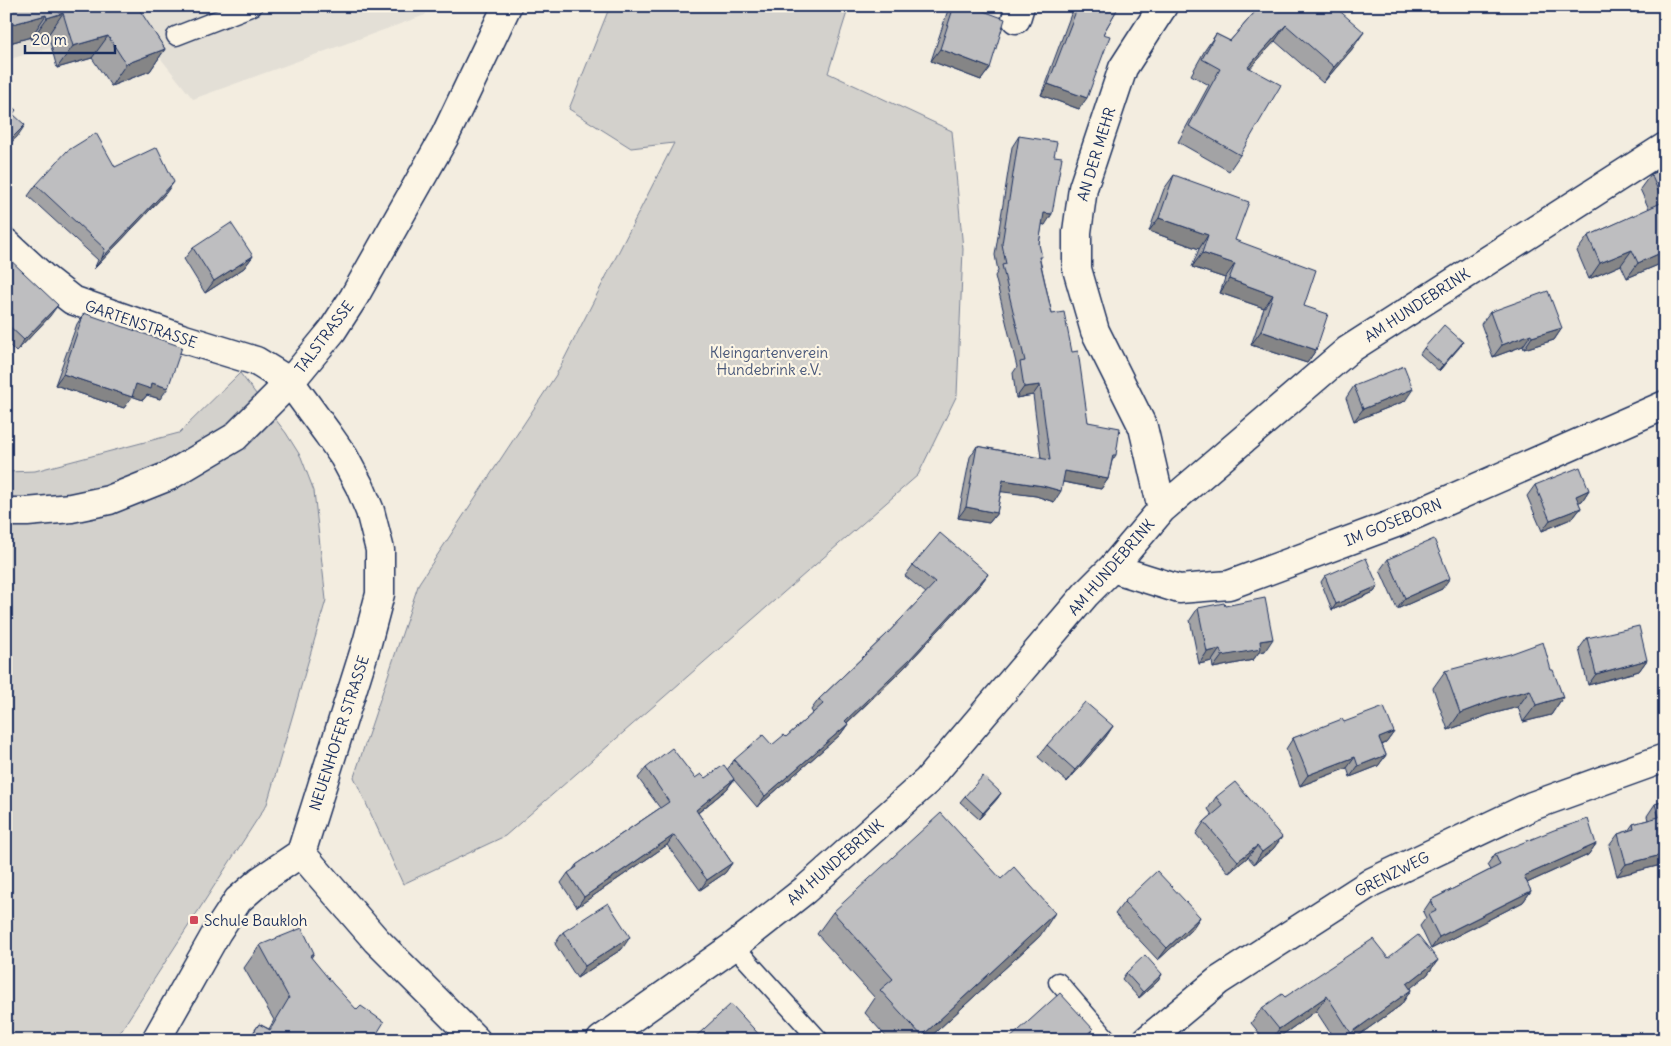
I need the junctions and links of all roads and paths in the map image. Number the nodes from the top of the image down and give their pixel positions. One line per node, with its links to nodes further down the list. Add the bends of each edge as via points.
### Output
1 (253, 6): 4 (lane)
2 (507, 6): 7 (street, TALSTRASSE, via 445,136 354,297 332,331)
3 (1162, 6): 9 (street, AN DER MEHR, via 1123,68 1083,188 1077,232 1077,270 1095,331 1143,427)
4 (176, 36)
5 (1665, 147): 9 (street, AM HUNDEBRINK, via 1348,350)
6 (6, 244): 7 (street, GARTENSTRASSE, via 72,300 256,361)
7 (290, 382): 10 (street, TALSTRASSE, via 235,437 169,476 109,500 71,508); 13 (street, NEUENHOFER STRASSE, via 344,457 360,487 380,550 381,573 374,620)
8 (1665, 405): 11 (street, IM GOSEBORN, via 1396,523 1229,584 1179,588)
9 (1162, 509): 11 (street, AM HUNDEBRINK)
10 (6, 512)
11 (1112, 568): 14 (street, AM HUNDEBRINK, via 1086,594 927,781 805,890)
12 (1665, 758): 21 (street, GRENZWEG, via 1532,806 1372,882 1218,980)
13 (301, 853): 16 (street, via 238,900); 17 (street, via 376,940)
14 (734, 946): 18 (street, AM HUNDEBRINK); 19 (lane)
15 (1058, 982): 20 (lane)
16 (156, 1040)
17 (476, 1040)
18 (601, 1040)
19 (819, 1040)
20 (1108, 1040)
21 (1147, 1040)

